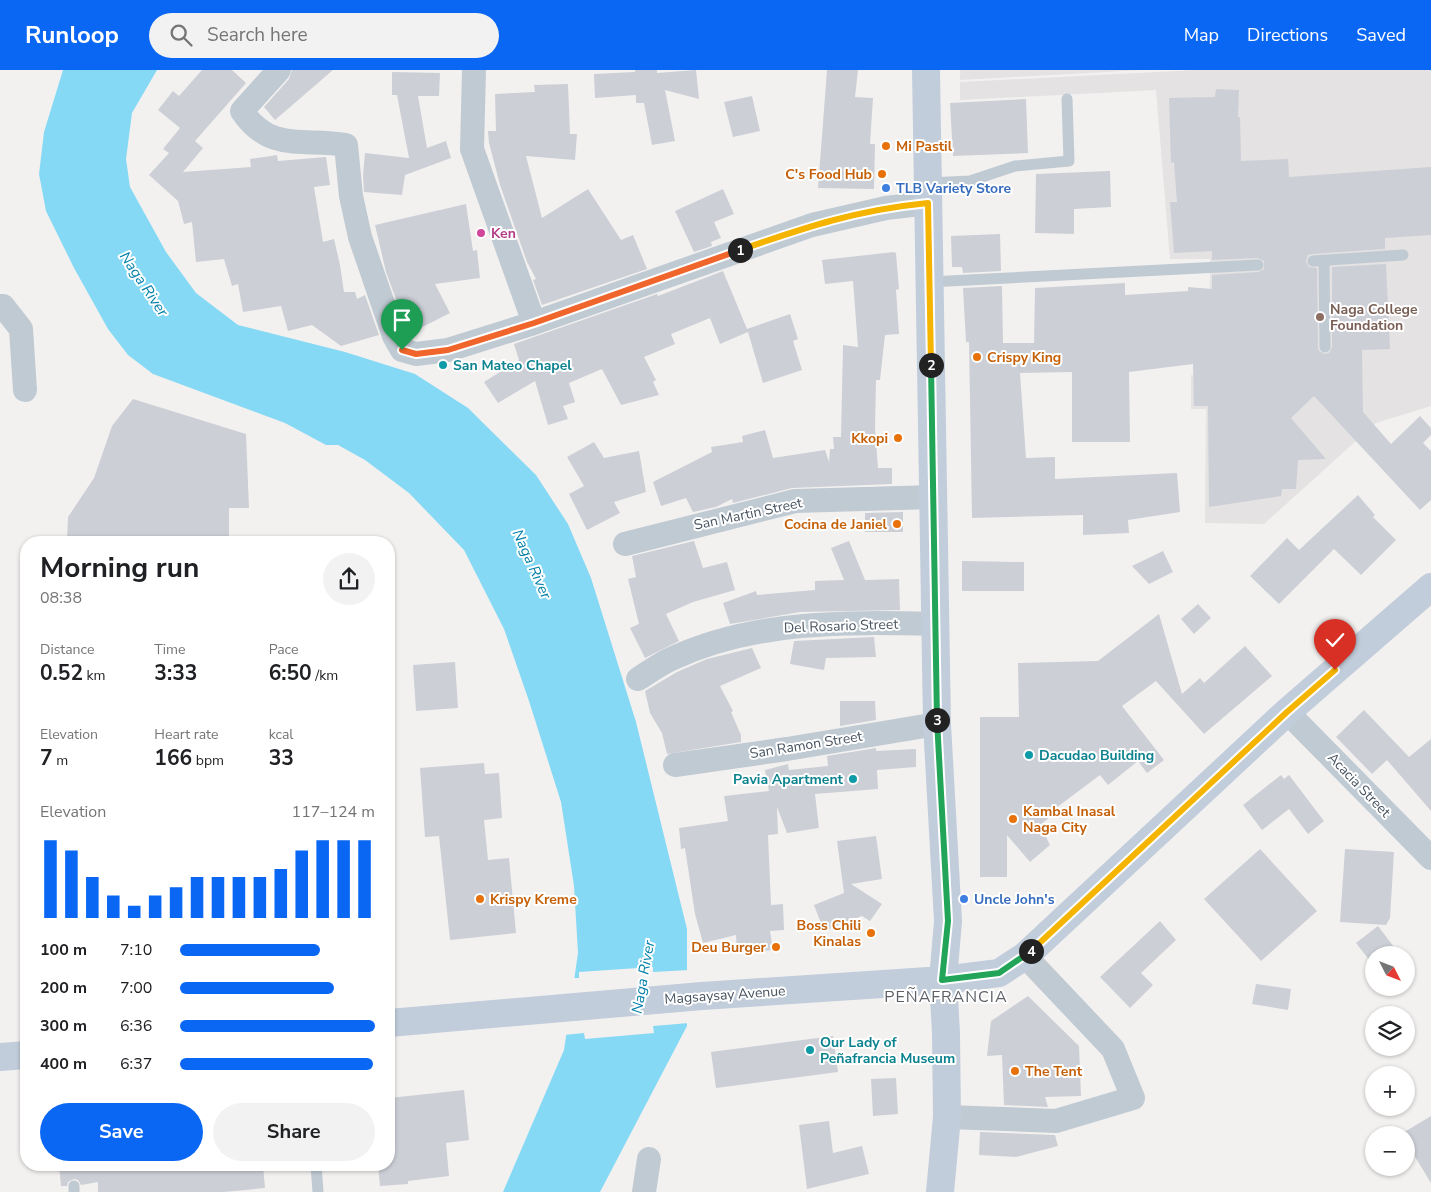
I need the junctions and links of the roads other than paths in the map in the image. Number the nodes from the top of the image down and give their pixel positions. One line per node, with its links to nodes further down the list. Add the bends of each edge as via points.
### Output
1 (278, 70): 10 (street, via 242,111 256,130 269,136 302,143 346,144 351,196 360,237 394,336 402,350 416,354 448,350)
2 (474, 70): 10 (street, via 472,149)
3 (926, 70): 5 (main road)
4 (1067, 99): 5 (lane, via 1069,161 1015,166)
5 (928, 193): 8 (main road); 10 (street, via 886,208 812,225)
6 (1403, 255): 11 (lane, via 1319,261)
7 (1258, 265): 8 (lane)
8 (929, 282): 13 (main road)
9 (0, 306): 12 (street, via 21,330)
10 (534, 323)
11 (1325, 347)
12 (25, 390)
13 (934, 497): 14 (street, San Martin Street, via 795,501); 16 (main road)
14 (625, 544)
15 (1431, 588): 18 (main road, Magsaysay Avenue)
16 (935, 624): 17 (street, Del Rosario Street, via 831,623 759,630 670,659); 19 (main road)
17 (638, 679)
18 (1287, 712): 21 (street, Acacia Street); 22 (main road, Magsaysay Avenue)
19 (937, 724): 20 (street, San Ramon Street); 23 (main road, via 948,921)
20 (675, 765)
21 (1431, 858)
22 (1025, 956): 23 (main road, Magsaysay Avenue, via 999,973); 27 (street, via 1113,1049 1133,1098 1056,1121)
23 (942, 980): 24 (main road, Magsaysay Avenue, via 702,996); 27 (main road)
24 (395, 1022)
25 (20, 1056): 26 (main road)
26 (0, 1058)
27 (947, 1117): 32 (main road)
28 (649, 1159): 31 (street)
29 (316, 1171): 30 (lane)
30 (318, 1192)
31 (644, 1192)
32 (940, 1192)

